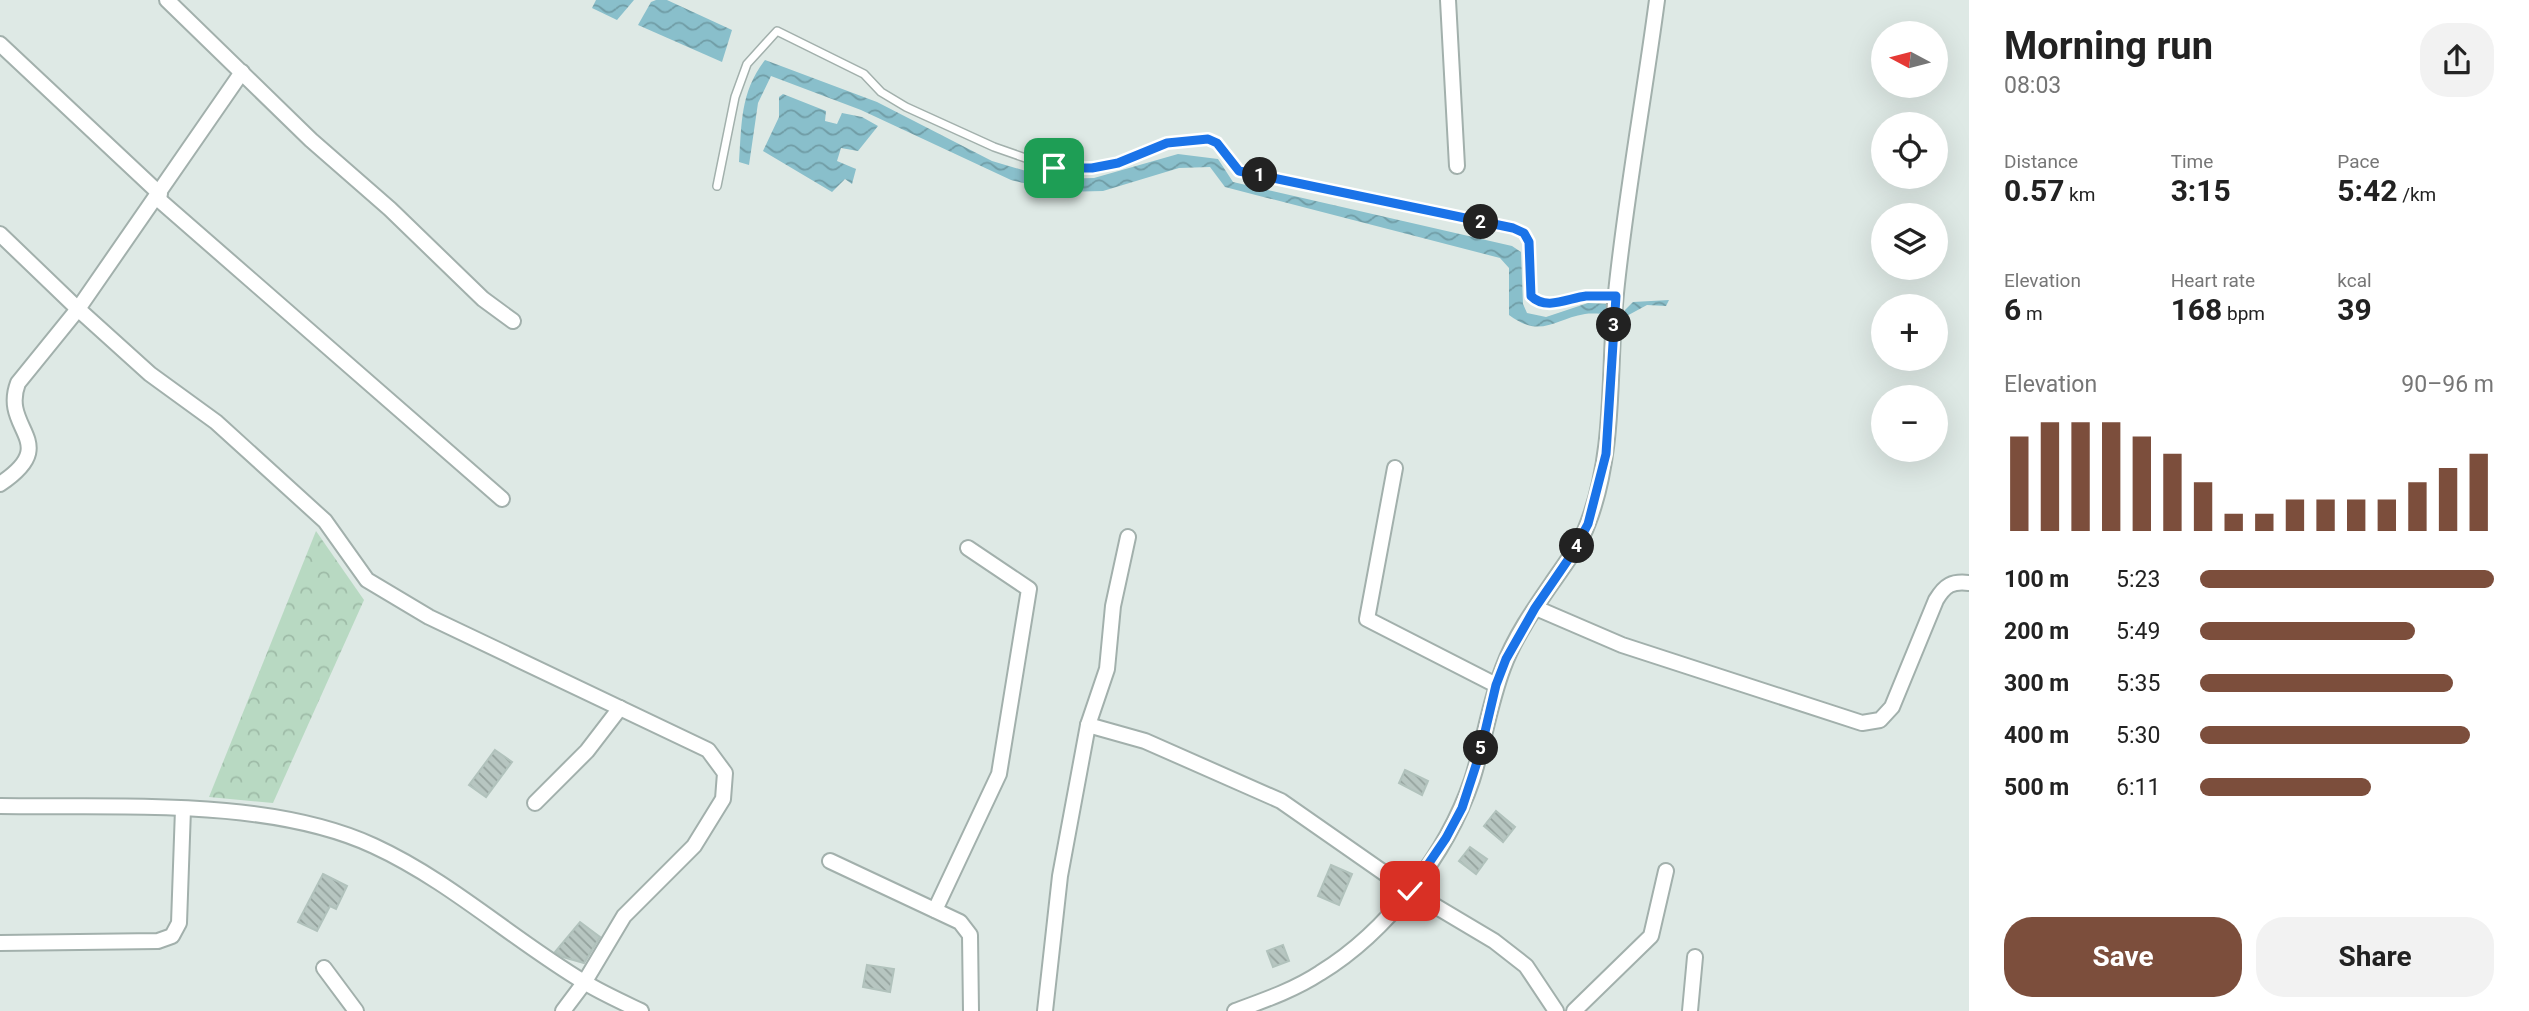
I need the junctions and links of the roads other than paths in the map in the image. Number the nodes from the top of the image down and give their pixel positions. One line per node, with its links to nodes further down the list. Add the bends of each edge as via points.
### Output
1 (167, 0): 5 (street)
2 (1448, 0): 6 (street)
3 (1657, 0): 10 (street)
4 (0, 44): 8 (street)
5 (242, 72): 8 (street); 12 (street, via 311,141 483,299)
6 (1457, 166)
7 (717, 186): 10 (lane, via 735,97 747,64 777,31 864,74 881,92 906,107 1054,168 1092,168 1167,143 1208,139 1217,143 1239,171 1524,233 1529,242 1531,296 1536,301)
8 (158, 196): 11 (street); 15 (street)
9 (0, 234): 11 (street)
10 (1616, 296): 19 (street, via 1604,465 1588,524)
11 (78, 309): 14 (street, via 13,392 12,411 27,453); 21 (street, via 150,373 216,422 325,521 367,580 429,617)
12 (513, 321)
13 (1395, 468): 20 (street, via 1367,619)
14 (0, 484)
15 (502, 499)
16 (1128, 537): 22 (street, via 1113,606 1108,669)
17 (968, 548): 29 (street, via 1029,589 999,774)
18 (1969, 583): 19 (street, via 1956,581 1944,587 1892,707 1880,720 1862,723 1622,645)
19 (1535, 608): 20 (street)
20 (1496, 685): 28 (street, via 1462,808)
21 (620, 708): 23 (street, via 587,751); 33 (street, via 708,750 725,773 723,799 694,846 624,916)
22 (1088, 725): 28 (street, via 1144,741 1281,801); 38 (street, via 1060,876)
23 (534, 803)
24 (0, 806): 25 (street)
25 (183, 809): 30 (street, via 179,923 172,936 158,941); 33 (street, via 304,824 373,845 428,876)
26 (830, 861): 29 (street)
27 (1667, 871): 41 (street, via 1651,936)
28 (1410, 891): 39 (street, via 1357,947 1321,973); 40 (street, via 1494,941 1526,966)
29 (936, 910): 37 (street, via 960,922 970,935)
30 (0, 943)
31 (1695, 957): 42 (street)
32 (324, 968): 34 (street)
33 (584, 983): 35 (street); 36 (street)
34 (356, 1011)
35 (563, 1011)
36 (641, 1011)
37 (971, 1011)
38 (1045, 1011)
39 (1236, 1011)
40 (1556, 1011)
41 (1574, 1011)
42 (1690, 1011)

